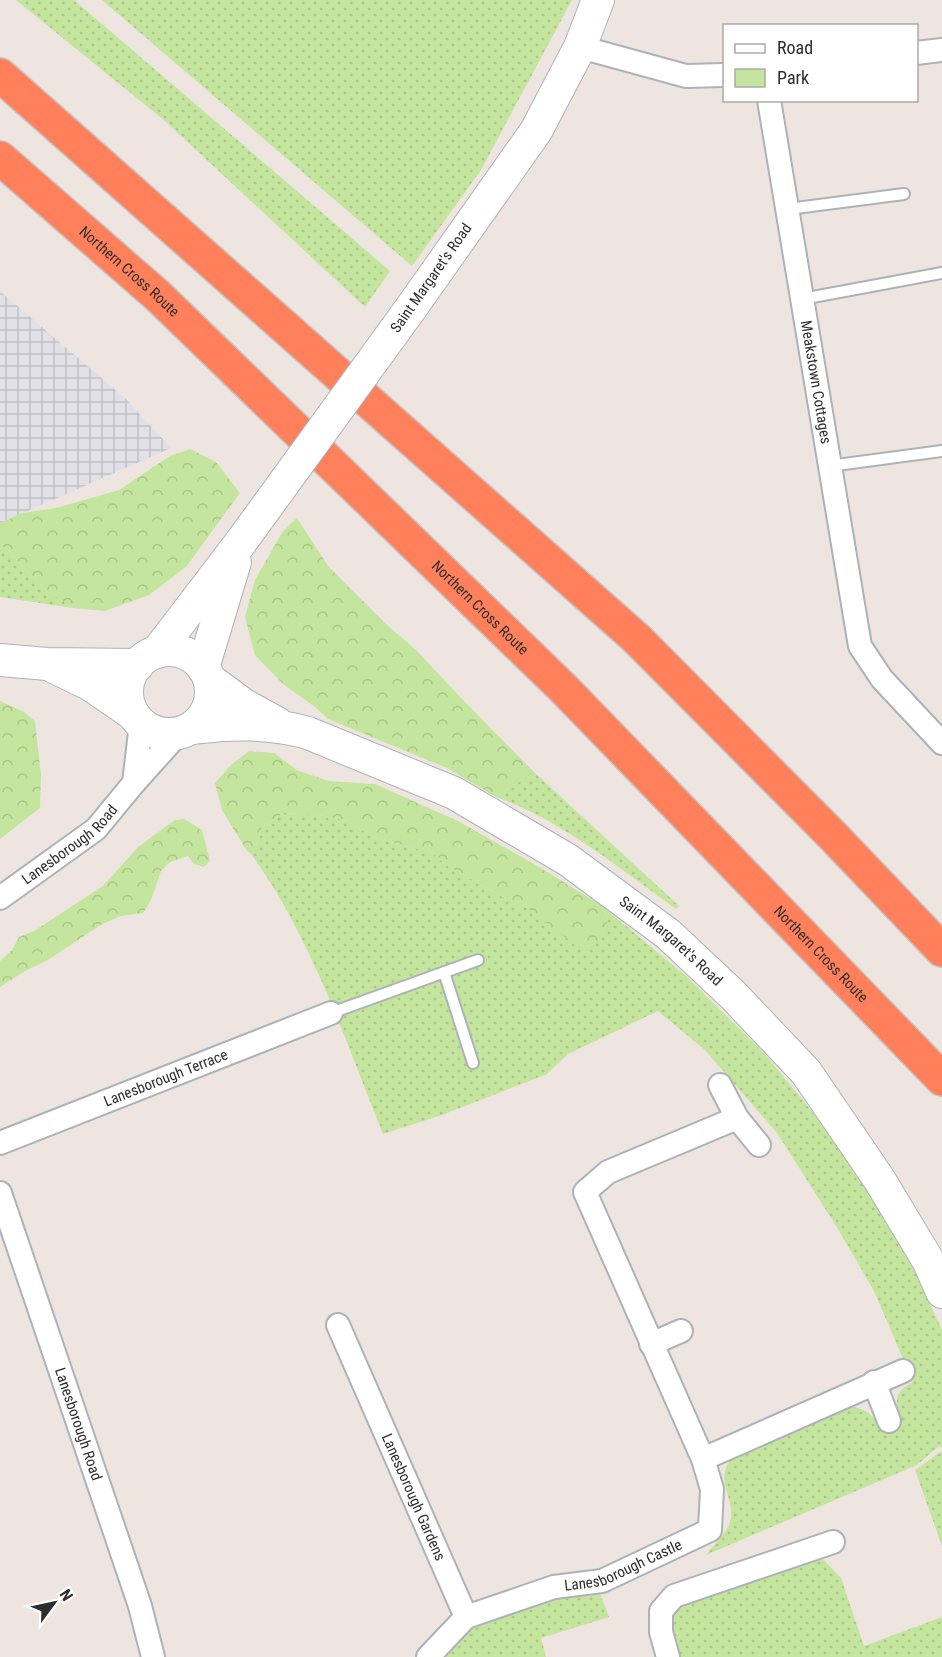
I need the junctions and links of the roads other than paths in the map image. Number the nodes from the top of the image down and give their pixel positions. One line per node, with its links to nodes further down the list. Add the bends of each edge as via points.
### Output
1 (598, 0): 2 (main road, Saint Margaret's Road)
2 (580, 47): 6 (street, via 686,76); 15 (main road, Saint Margaret's Road, bridge, via 536,131)
3 (942, 50): 4 (street)
4 (918, 53)
5 (0, 75): 26 (highway, via 636,638)
6 (723, 75)
7 (769, 102): 10 (street, Meakstown Cottages)
8 (0, 158): 31 (highway, Northern Cross Route, via 158,296 555,681)
9 (904, 194): 10 (lane)
10 (788, 209): 12 (street, Meakstown Cottages)
11 (942, 273): 12 (lane)
12 (802, 299): 14 (street, Meakstown Cottages)
13 (942, 451): 14 (lane)
14 (829, 466): 23 (street, Meakstown Cottages, via 860,646 882,679)
15 (242, 542): 16 (main road, Saint Margaret's Road); 19 (main road, Saint Margaret's Road)
16 (147, 658): 18 (main road); 19 (main road, via 170,650 182,652); 20 (main road, via 131,676 127,689 128,702)
17 (0, 660): 18 (main road)
18 (47, 664): 20 (main road, via 91,686)
19 (206, 673): 21 (main road, Saint Margaret's Road, via 244,705); 22 (main road, via 211,692 209,705 203,718)
20 (137, 719): 22 (main road, via 165,735); 24 (street)
21 (283, 726): 22 (main road, Saint Margaret's Road, via 233,723); 37 (main road, Saint Margaret's Road, via 454,794 568,860 668,934 733,994 806,1072 879,1179 929,1262)
22 (186, 730): 24 (street, Lanesborough Road)
23 (942, 743)
24 (134, 783): 25 (street, Lanesborough Road, via 96,829)
25 (0, 898)
26 (942, 950)
27 (478, 960): 28 (lane)
28 (444, 972): 29 (lane); 30 (lane)
29 (331, 1013): 34 (street, Lanesborough Terrace)
30 (473, 1063)
31 (942, 1079)
32 (720, 1085): 33 (street)
33 (737, 1118): 35 (street); 40 (street, Lanesborough Castle, via 608,1172 585,1192)
34 (0, 1143)
35 (759, 1145)
36 (0, 1193): 47 (street, Lanesborough Road, via 140,1606)
37 (942, 1292)
38 (338, 1325): 46 (street, Lanesborough Gardens)
39 (681, 1330): 40 (street)
40 (651, 1344): 44 (street, Lanesborough Castle)
41 (903, 1371): 42 (street)
42 (874, 1382): 43 (street); 44 (street)
43 (889, 1421)
44 (703, 1459): 46 (street, Lanesborough Castle, via 712,1489 710,1530 602,1581 554,1587)
45 (833, 1542): 49 (street, via 674,1596 661,1611 661,1632)
46 (466, 1617): 48 (street)
47 (153, 1657)
48 (428, 1657)
49 (668, 1657)

